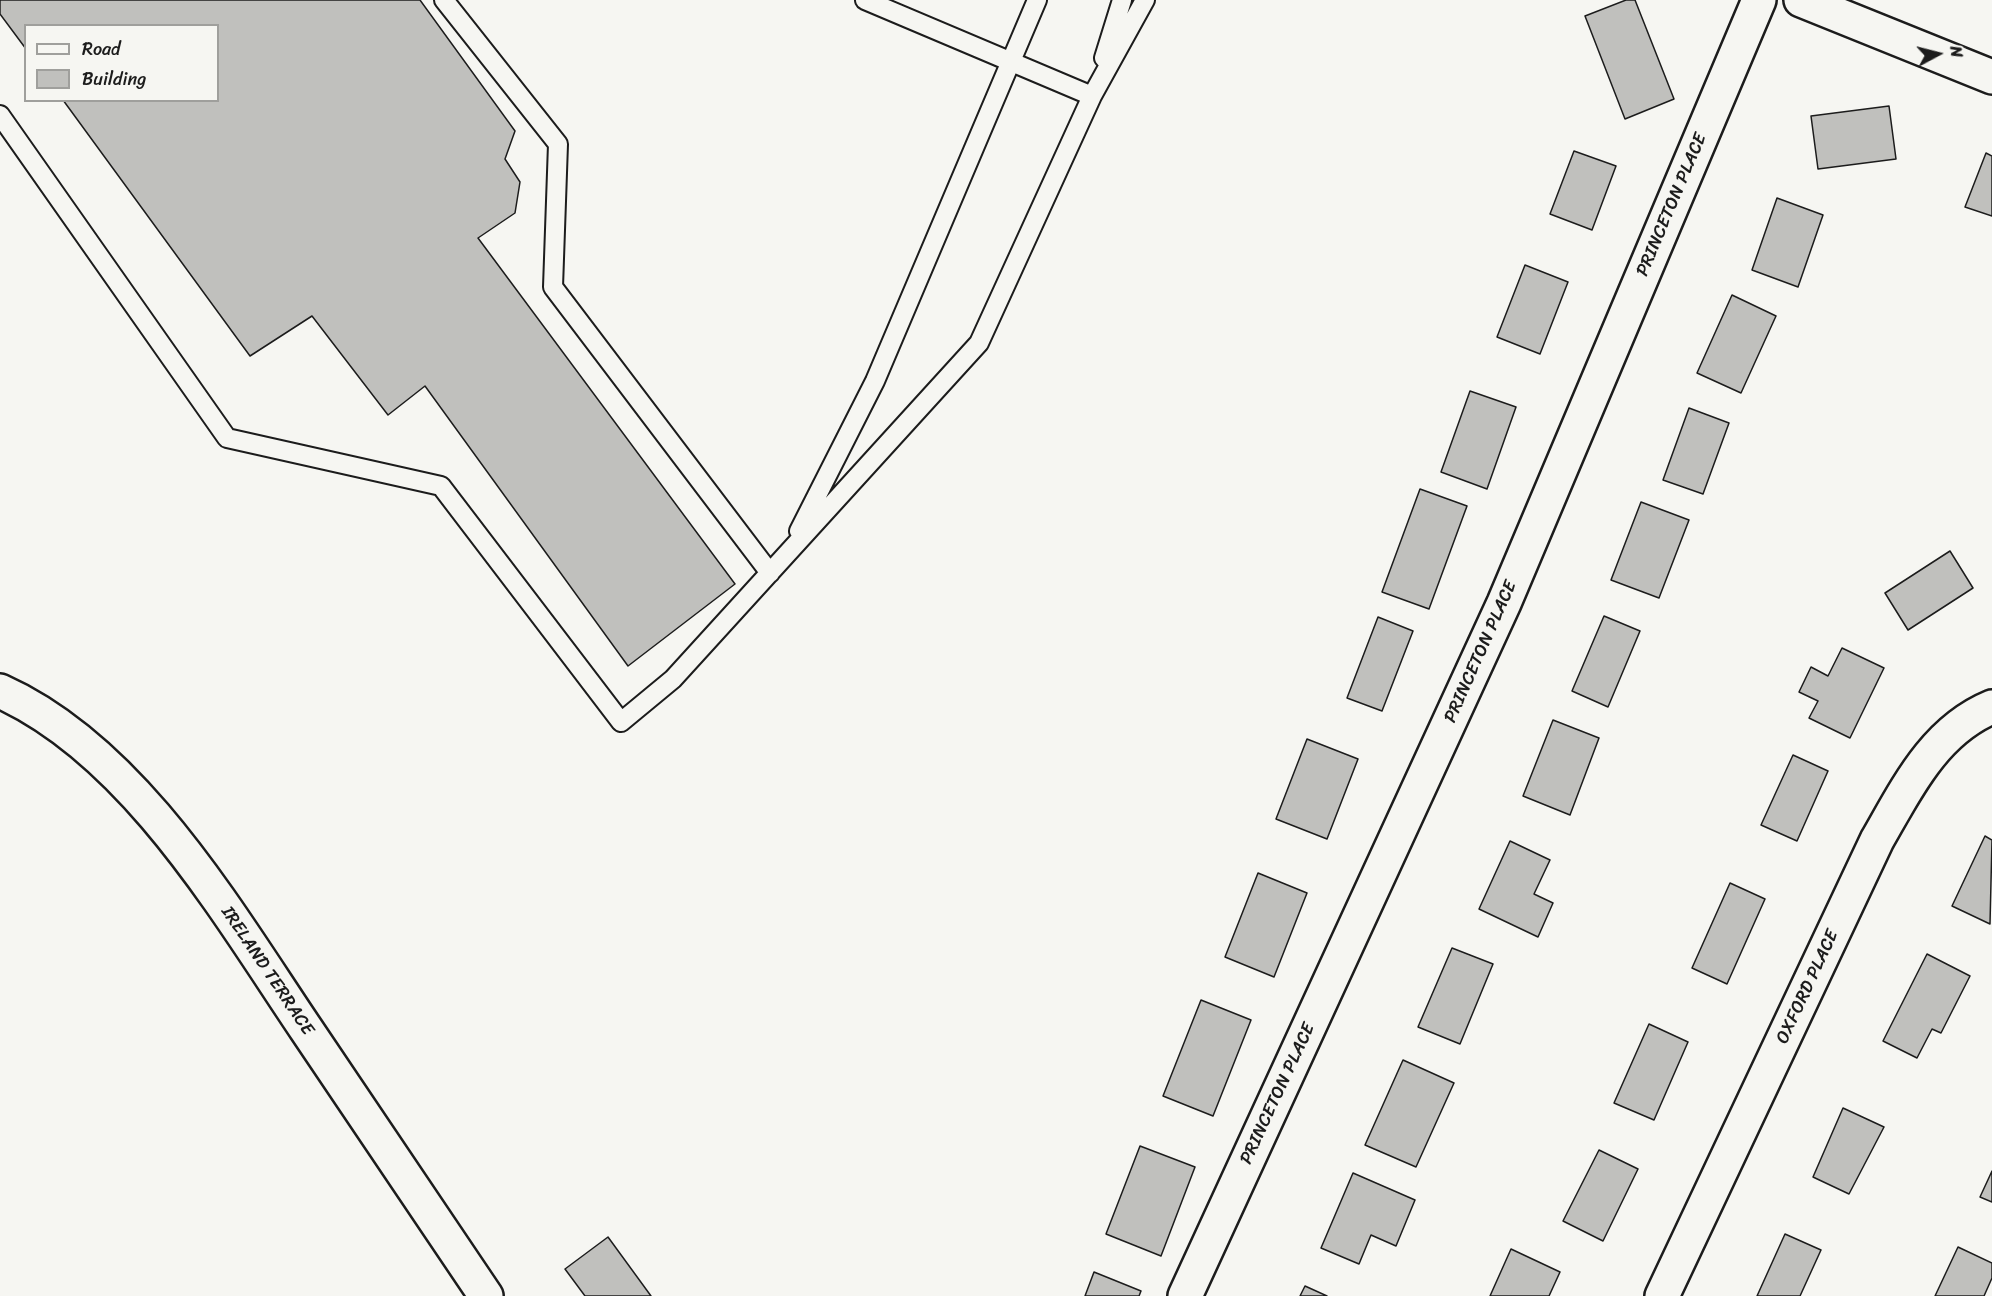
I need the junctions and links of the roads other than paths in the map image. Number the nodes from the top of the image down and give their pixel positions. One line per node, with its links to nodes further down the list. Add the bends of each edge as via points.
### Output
1 (444, 0): 13 (lane, via 558,144 553,287)
2 (865, 0): 8 (lane)
3 (1037, 0): 8 (lane)
4 (1122, 0): 10 (lane)
5 (1145, 0): 10 (lane)
6 (1759, 0): 17 (street, PRINCETON PLACE, via 1504,603)
7 (1801, 0): 9 (street)
8 (1010, 61): 10 (lane); 12 (lane, via 875,381)
9 (1992, 77)
10 (1092, 96): 12 (lane, via 979,343)
11 (0, 115): 13 (lane, via 227,438 441,486 621,722 673,679)
12 (789, 552): 13 (lane)
13 (770, 573)
14 (0, 691): 16 (street, IRELAND TERRACE, via 70,733 124,782 165,828 218,898)
15 (1992, 707): 18 (street, OXFORD PLACE, via 1959,726 1938,745 1904,790)
16 (486, 1296)
17 (1185, 1296)
18 (1662, 1296)

